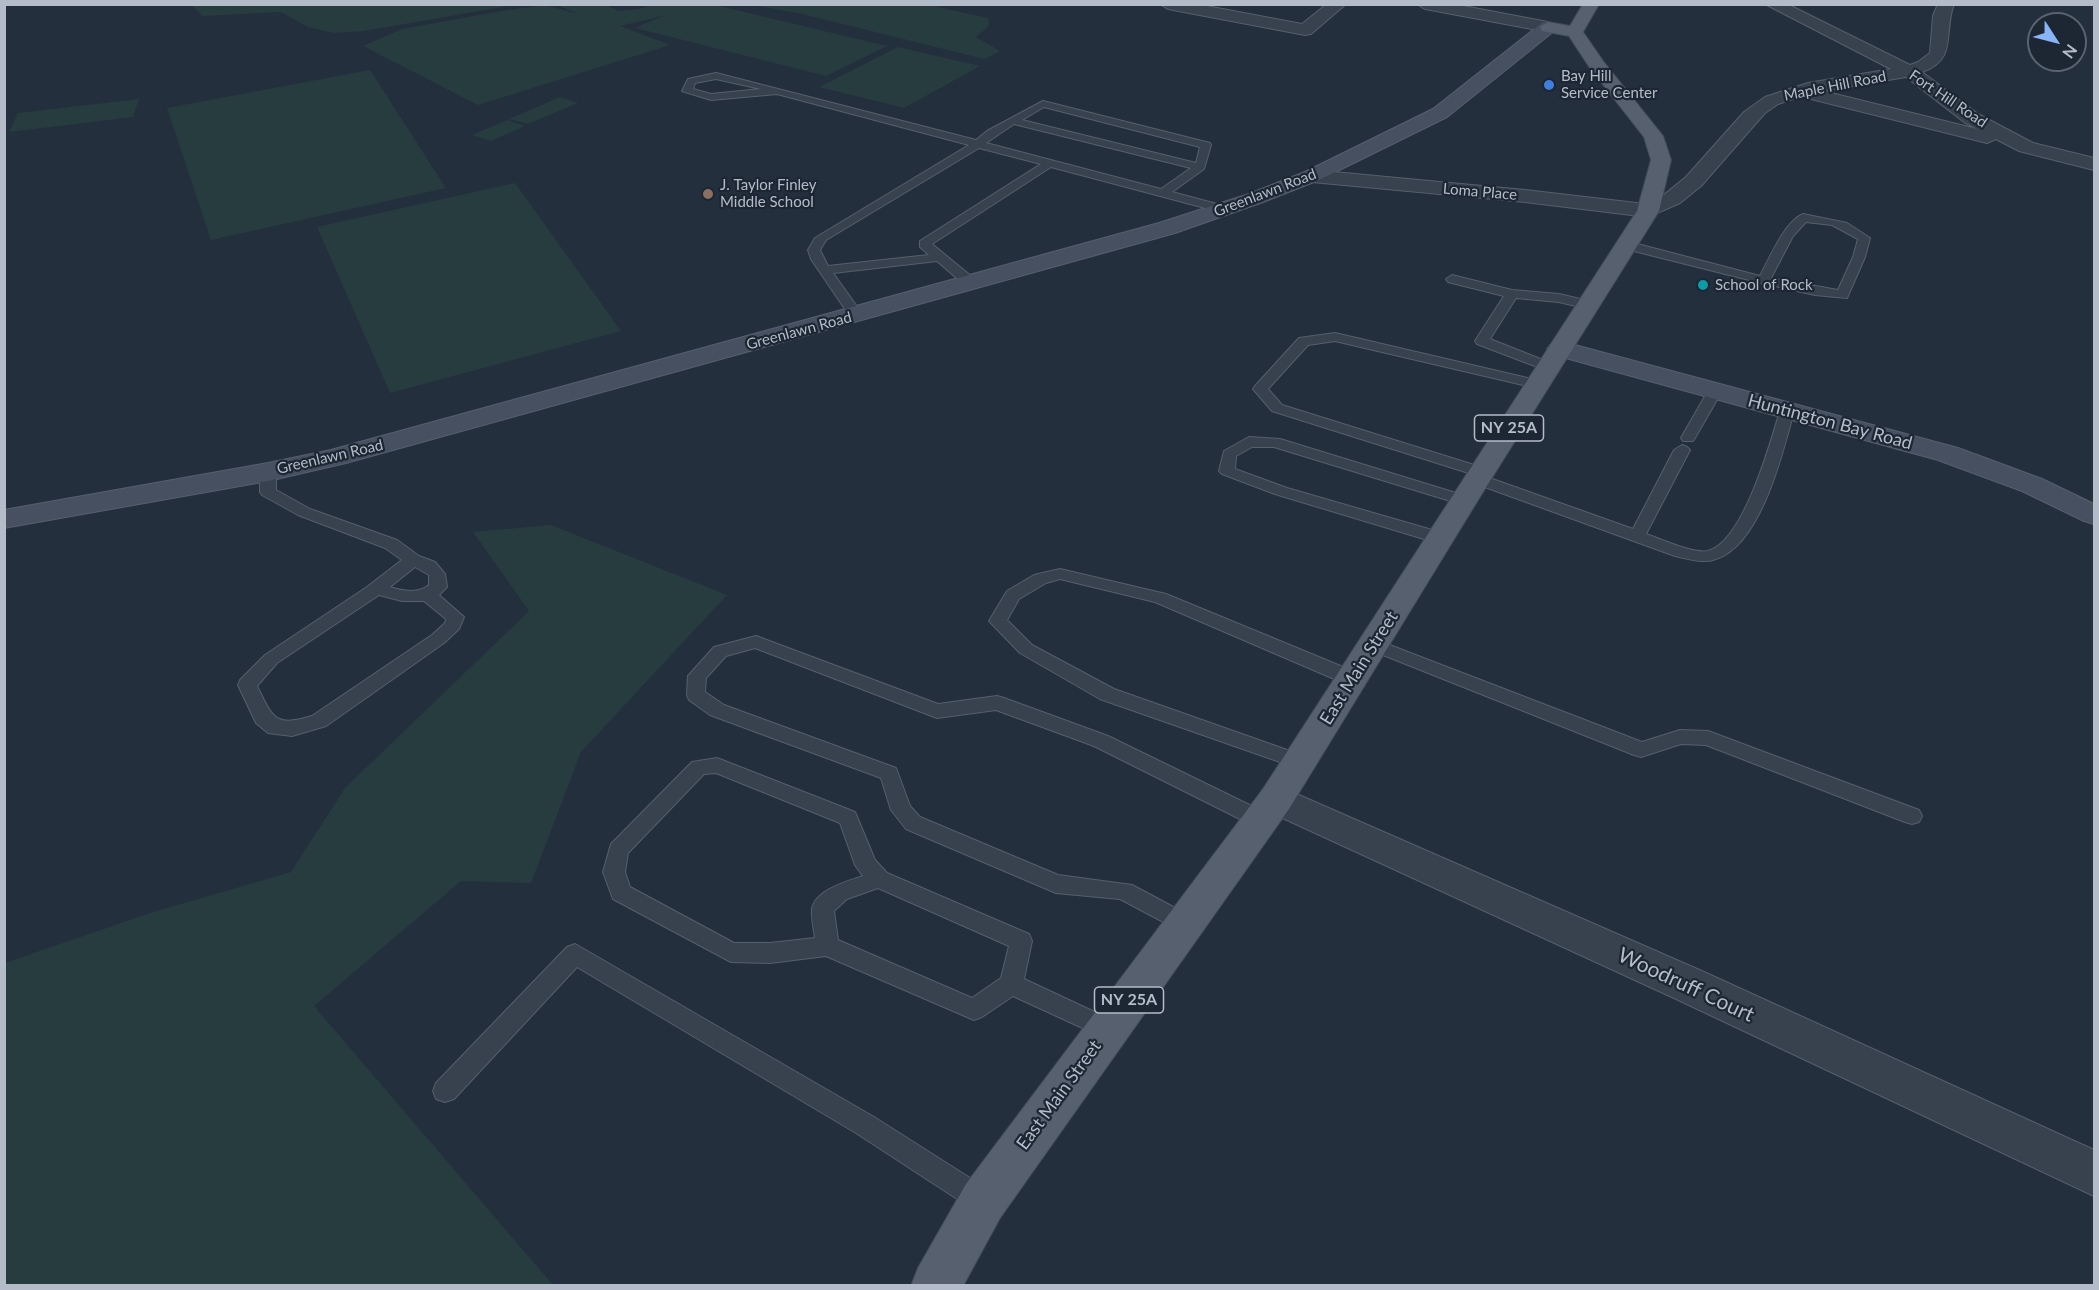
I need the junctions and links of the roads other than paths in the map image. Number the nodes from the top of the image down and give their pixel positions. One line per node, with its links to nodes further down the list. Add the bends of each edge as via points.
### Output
1 (1168, 4): 2 (street, via 1305,30)
2 (1338, 4)
3 (1425, 4): 7 (street)
4 (1591, 4): 8 (main road)
5 (1773, 4): 9 (street, Fort Hill Road)
6 (1946, 4): 9 (street, Maple Hill Road, via 1941,14 1940,48 1934,62)
7 (1565, 14): 8 (main road); 18 (main road, Greenlawn Road, via 1440,112)
8 (1575, 32): 21 (main road, East Main Street / NY 25A, via 1653,136 1660,160)
9 (1909, 71): 11 (street, Maple Hill Road); 14 (street, Fort Hill Road, via 1971,118)
10 (776, 91): 10 (lane, via 716,76 691,81 687,92 711,97); 13 (lane)
11 (1799, 91): 14 (street, Fort Hill Road); 21 (street, Maple Hill Road, via 1759,108 1697,180 1666,204)
12 (1013, 121): 13 (lane); 17 (lane); 17 (lane, via 1043,104 1206,145)
13 (978, 144): 15 (lane); 24 (lane, via 821,238 814,249)
14 (2026, 147): 16 (street, Fort Hill Road)
15 (1051, 162): 19 (lane); 23 (lane, via 924,244)
16 (2094, 165)
17 (1200, 167): 19 (lane)
18 (1312, 176): 20 (main road, Greenlawn Road); 21 (street, Loma Place)
19 (1164, 192): 20 (lane)
20 (1224, 209): 27 (main road, Greenlawn Road)
21 (1648, 212): 22 (main road, East Main Street / NY 25A)
22 (1626, 245): 26 (lane); 29 (main road, East Main Street / NY 25A)
23 (940, 257): 24 (lane); 27 (lane)
24 (824, 270): 30 (lane)
25 (1452, 279): 28 (lane)
26 (1764, 280): 26 (lane, via 1842,295 1864,238 1836,221 1803,218 1788,235)
27 (972, 284): 30 (main road, Greenlawn Road)
28 (1512, 294): 29 (lane); 31 (lane, via 1482,341)
29 (1588, 305): 31 (main road, East Main Street / NY 25A)
30 (856, 315): 34 (main road, Greenlawn Road, via 405,439)
31 (1548, 367): 32 (main road, Huntington Bay Road); 35 (main road, East Main Street / NY 25A); 35 (lane, via 1457,366 1335,337 1305,340 1260,388 1277,408 1398,444)
32 (1715, 391): 33 (main road, Huntington Bay Road); 38 (lane)
33 (1787, 411): 36 (main road, Huntington Bay Road, via 1948,454 2032,485); 38 (lane, via 1763,487 1742,528 1722,550 1710,556 1681,552)
34 (268, 472): 37 (main road, Greenlawn Road); 40 (lane, via 268,492 304,512 391,544)
35 (1474, 484): 38 (lane); 39 (main road, East Main Street / NY 25A); 39 (lane, via 1416,487 1275,442 1249,442 1229,454 1227,471)
36 (2094, 514)
37 (4, 519)
38 (1636, 536)
39 (1440, 538): 43 (main road, East Main Street / NY 25A)
40 (413, 560): 41 (lane); 42 (lane, via 437,574 438,587)
41 (377, 588): 42 (lane, via 390,594); 42 (lane, via 271,659 247,685 263,718 275,728 292,729 319,721 438,639 453,625 455,617)
42 (428, 595)
43 (1374, 645): 44 (main road, East Main Street / NY 25A); 47 (lane, via 1641,750 1680,737 1708,738)
44 (1353, 679): 45 (main road, East Main Street / NY 25A); 45 (lane, via 1160,598 1060,574 1040,579 1013,595 998,621 1026,649 1107,694)
45 (1300, 762): 46 (main road, East Main Street / NY 25A)
46 (1268, 809): 49 (main road, East Main Street / NY 25A); 49 (lane, via 997,703 937,711 756,642 720,651 697,676 696,695 717,710 889,773 901,810 913,823 1056,884 1124,891); 54 (street, Woodruff Court, via 1689,985)
47 (1912, 816)
48 (879, 879): 50 (lane, via 839,893 823,908); 50 (lane, via 866,865 848,818 717,765 699,767 618,850 614,872 621,893 731,952 770,954); 51 (lane, via 1021,941)
49 (1186, 925): 52 (main road, East Main Street / NY 25A)
50 (827, 946): 51 (lane, via 974,1010)
51 (1011, 984): 52 (lane)
52 (1108, 1029): 55 (main road, East Main Street / NY 25A)
53 (445, 1091): 55 (lane, via 575,954 865,1125)
54 (2094, 1173)
55 (983, 1201): 56 (main road, East Main Street / NY 25A)
56 (936, 1286)

